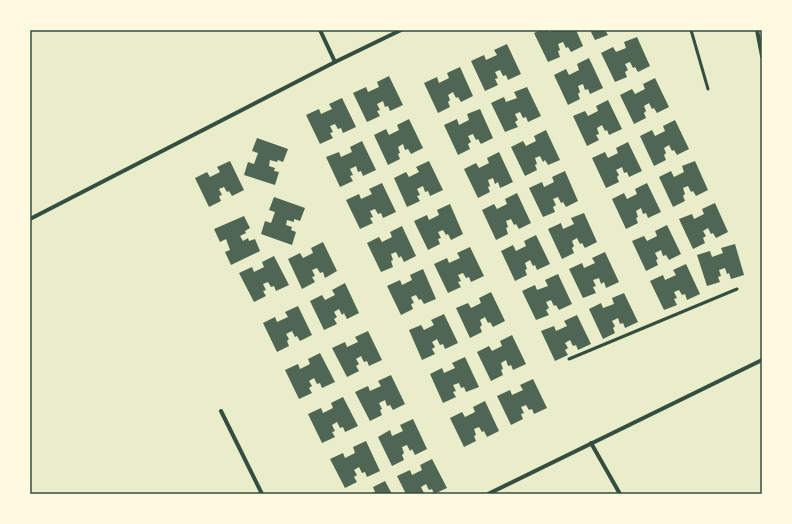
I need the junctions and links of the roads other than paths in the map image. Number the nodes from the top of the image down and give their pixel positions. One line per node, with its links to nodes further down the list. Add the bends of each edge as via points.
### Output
1 (320, 30): 6 (street)
2 (401, 30): 6 (street)
3 (691, 30): 7 (lane)
4 (757, 30): 5 (street)
5 (762, 56)
6 (336, 62): 8 (street)
7 (708, 89)
8 (30, 219)
9 (737, 289): 10 (lane)
10 (569, 358)
11 (762, 360): 13 (street)
12 (221, 411): 14 (street)
13 (591, 443): 15 (street); 16 (street)
14 (262, 494)
15 (488, 494)
16 (620, 494)

